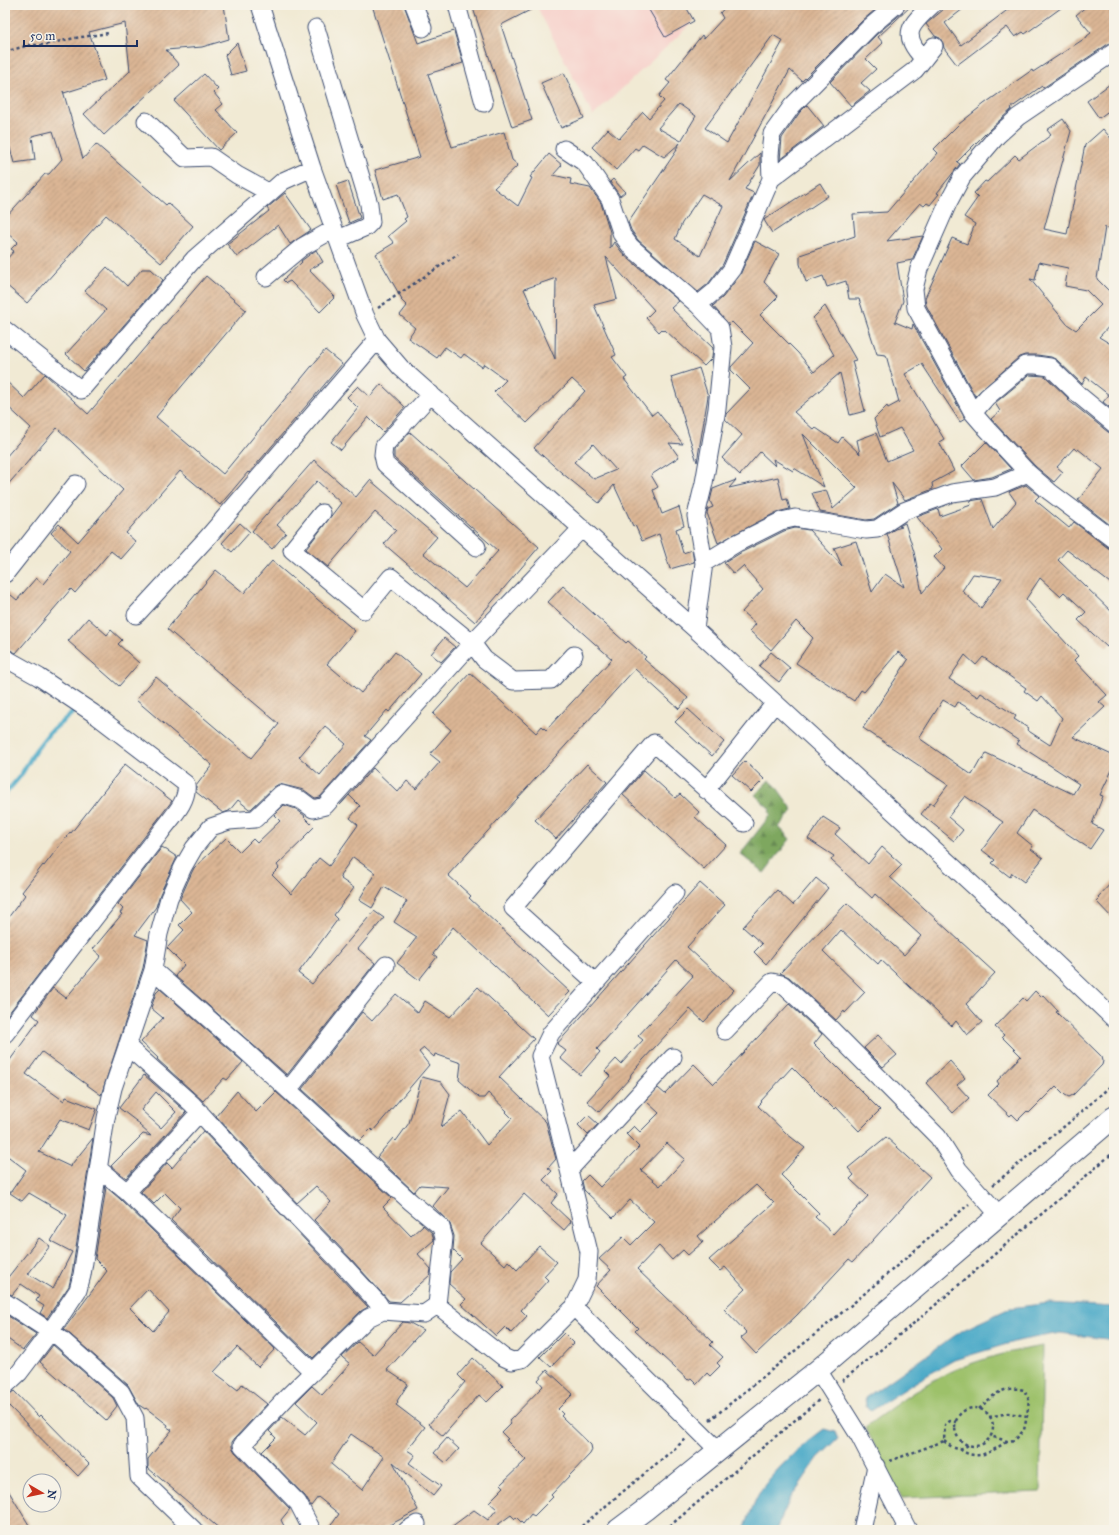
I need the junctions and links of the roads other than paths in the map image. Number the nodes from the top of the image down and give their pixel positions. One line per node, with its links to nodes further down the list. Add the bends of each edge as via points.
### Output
1 (260, 5): 12 (street)
2 (414, 5): 7 (street)
3 (457, 5): 9 (street)
4 (896, 5): 13 (street, via 870,27 792,106 772,134)
5 (932, 5): 13 (street, via 914,22 910,40 914,48 929,53 915,70)
6 (316, 28): 15 (street, via 369,204 371,222 366,227)
7 (423, 28)
8 (1114, 52): 21 (street, via 1018,117 997,136 959,184 919,270 914,289 916,308)
9 (484, 103)
10 (146, 121): 14 (street, via 185,158 211,157)
11 (564, 149): 17 (street, via 584,163 610,199 622,235 631,247)
12 (312, 168): 14 (street, via 284,181); 15 (street)
13 (771, 179): 17 (street, via 732,269 715,291)
14 (270, 193): 18 (street, via 194,259 81,390)
15 (336, 234): 16 (street, via 302,247); 19 (street, via 365,315)
16 (266, 277)
17 (698, 305): 29 (street, via 720,328 723,347 717,409 696,516)
18 (5, 330)
19 (377, 340): 20 (street, via 401,368); 31 (street, via 207,538)
20 (431, 394): 26 (street); 28 (street, via 384,446 385,464)
21 (973, 413): 22 (street, via 987,397 1025,365 1036,365 1050,367); 23 (street)
22 (1114, 424)
23 (1028, 473): 27 (street); 29 (street, via 995,487 952,493 904,510 877,529 866,530 795,518 781,521 736,543)
24 (76, 484): 30 (street)
25 (322, 513): 33 (street, via 292,550 364,610 391,577)
26 (582, 528): 32 (street); 33 (street)
27 (1114, 540)
28 (477, 547)
29 (704, 563): 32 (street)
30 (5, 574)
31 (136, 615)
32 (696, 629): 36 (street)
33 (472, 643): 34 (street, via 484,660 513,681 551,680); 41 (street, via 325,806 313,809 301,800 281,794 255,819 229,821 211,828 182,866 169,898)
34 (574, 655)
35 (5, 658): 45 (street, via 40,677 94,713 186,784 187,790 183,802 161,832)
36 (775, 702): 37 (street); 43 (street)
37 (706, 790): 38 (street); 42 (street, via 654,743 513,908)
38 (744, 823)
39 (676, 893): 42 (street)
40 (386, 965): 48 (street)
41 (153, 970): 46 (street); 48 (street)
42 (595, 982): 52 (street, via 551,1033 540,1056)
43 (1114, 1019)
44 (725, 1031): 54 (street, via 772,982 782,984 835,1033 938,1137 959,1170)
45 (5, 1034)
46 (127, 1046): 49 (street); 51 (street, via 106,1118)
47 (673, 1057): 52 (street)
48 (289, 1089): 56 (street, via 441,1227 444,1238)
49 (200, 1112): 53 (street); 58 (street)
50 (1114, 1117): 54 (main road)
51 (99, 1169): 53 (street); 59 (street, via 78,1290)
52 (569, 1170): 57 (street, via 589,1252 587,1280)
53 (127, 1192): 61 (street)
54 (999, 1215): 60 (main road)
55 (5, 1302): 59 (street)
56 (437, 1305): 57 (street, via 503,1357 512,1361 522,1359); 58 (street, via 424,1314)
57 (574, 1307): 63 (street)
58 (383, 1311): 61 (street, via 368,1318)
59 (50, 1332): 62 (street, via 19,1373); 65 (street, via 122,1392 135,1418 139,1477)
60 (818, 1370): 63 (main road); 64 (street)
61 (313, 1372): 66 (street, via 242,1445 298,1503)
62 (5, 1386)
63 (718, 1450): 67 (main road)
64 (876, 1466): 68 (street); 69 (street)
65 (194, 1530)
66 (312, 1530)
67 (618, 1530)
68 (862, 1530)
69 (908, 1530)

